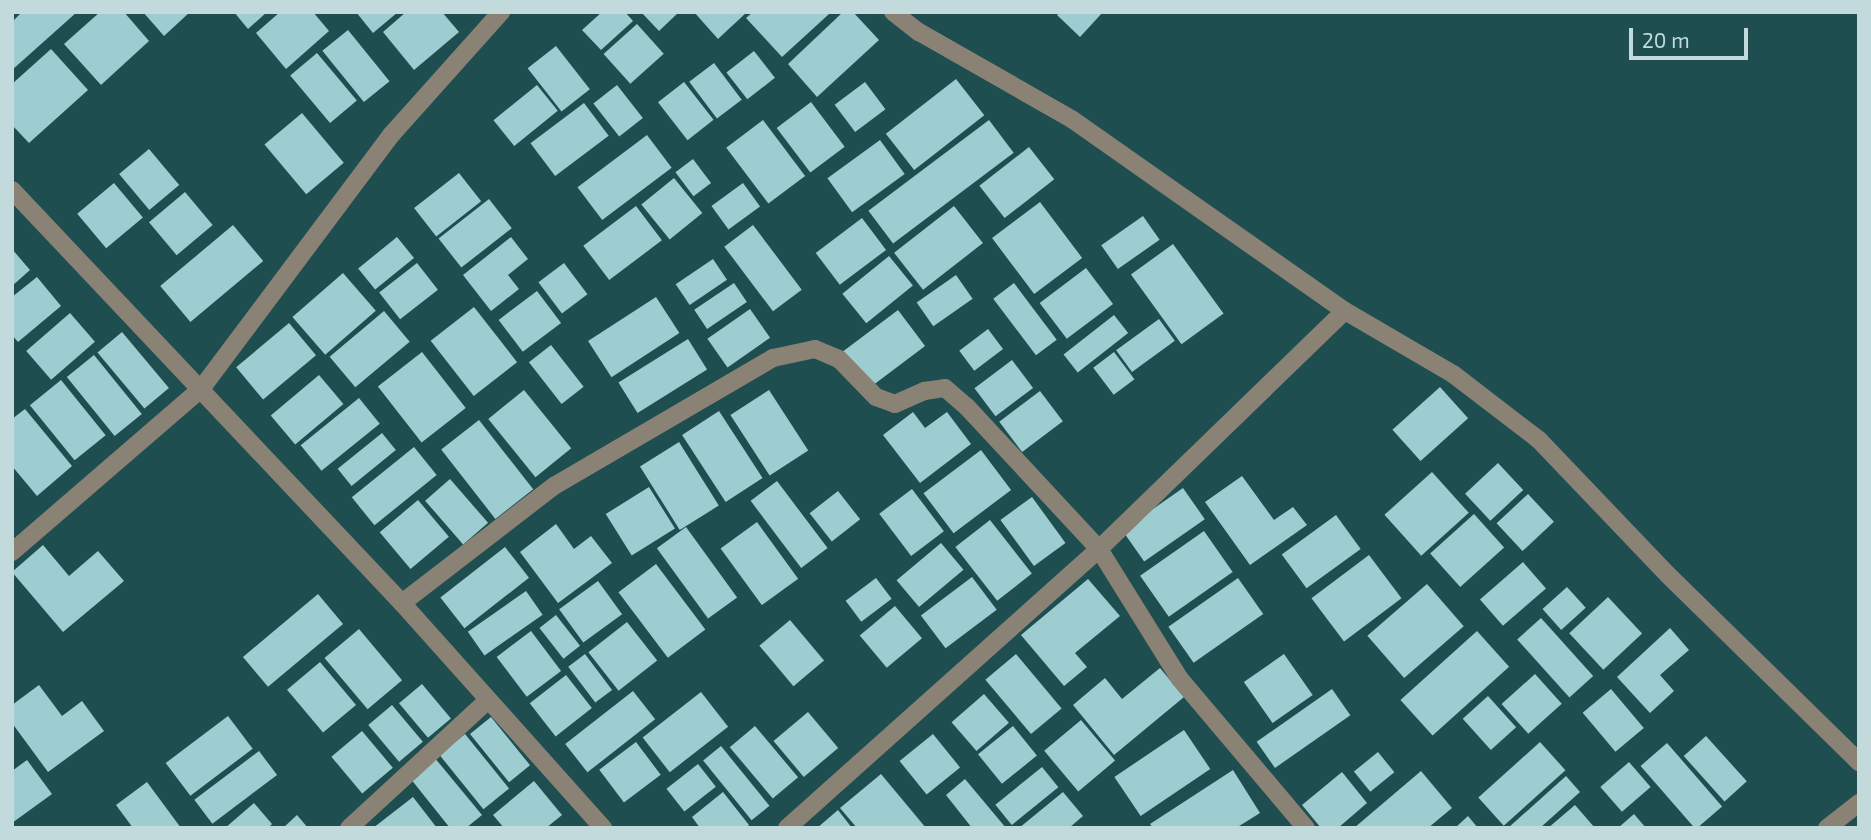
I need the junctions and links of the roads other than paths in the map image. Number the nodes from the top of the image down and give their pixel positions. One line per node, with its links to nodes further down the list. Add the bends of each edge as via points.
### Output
1 (501, 12): 5 (street, via 392,134)
2 (893, 12): 4 (street, via 919,32 1073,120)
3 (12, 190): 5 (street)
4 (1345, 311): 6 (street); 10 (street, via 1453,374 1539,439 1667,575)
5 (201, 389): 7 (street); 8 (street)
6 (1099, 549): 8 (street, via 946,388 924,391 895,404 876,397 839,359 815,349 773,358 554,486); 14 (street); 15 (street, via 1180,679)
7 (12, 552)
8 (402, 603): 9 (street)
9 (487, 701): 12 (street); 13 (street)
10 (1859, 762)
11 (1859, 803): 16 (street)
12 (349, 828)
13 (603, 828)
14 (787, 828)
15 (1306, 828)
16 (1827, 828)

